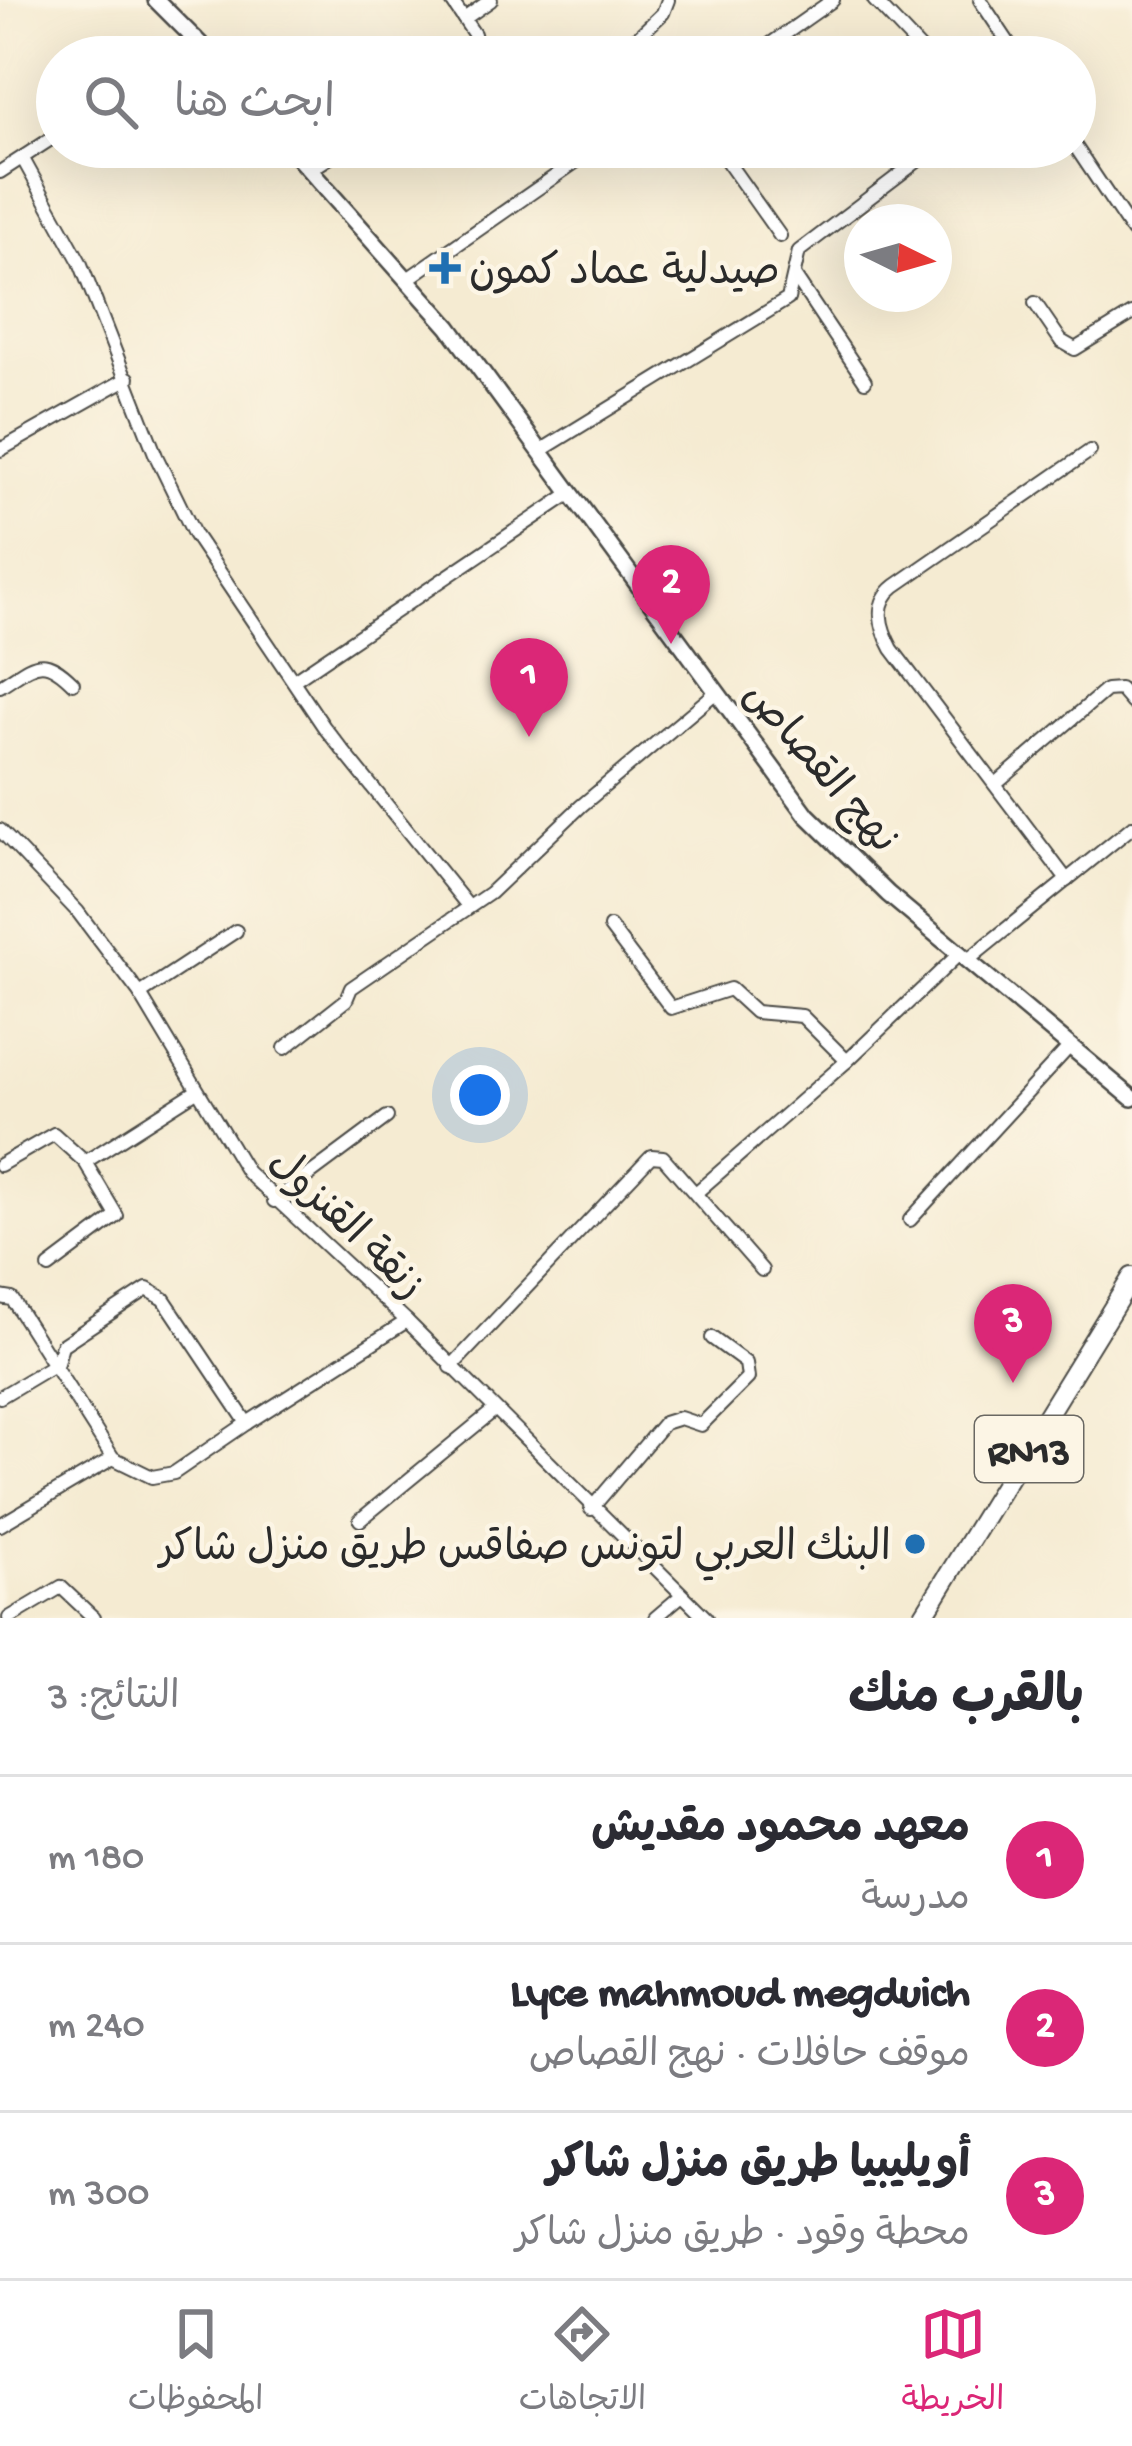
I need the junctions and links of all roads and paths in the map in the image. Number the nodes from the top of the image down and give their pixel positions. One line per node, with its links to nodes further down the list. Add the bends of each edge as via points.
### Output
1 (451, 0): 8 (street)
2 (490, 0): 8 (street)
3 (668, 0): 11 (street)
4 (833, 0): 12 (street)
5 (874, 0): 13 (street)
6 (980, 0): 14 (street)
7 (159, 1): 9 (street)
8 (464, 19): 10 (street)
9 (195, 36)
10 (474, 36)
11 (639, 36)
12 (782, 36)
13 (908, 36)
14 (1004, 36)
15 (36, 149): 16 (street)
16 (22, 159): 23 (street); 30 (street, via 80,262)
17 (313, 168): 22 (street)
18 (567, 168): 27 (street)
19 (732, 168): 25 (street)
20 (908, 168): 26 (street, via 804,245)
21 (1090, 168): 24 (street)
22 (310, 170): 27 (street, نهج القصاص)
23 (0, 172)
24 (1132, 231)
25 (781, 236)
26 (793, 274): 31 (street); 33 (street, via 783,303)
27 (409, 278): 33 (street, نهج القصاص)
28 (1035, 303): 29 (street, via 1075,349)
29 (1132, 314)
30 (128, 378): 32 (street); 36 (street, via 194,534)
31 (865, 381)
32 (0, 450)
33 (539, 451): 35 (street, نهج القصاص)
34 (1090, 451): 41 (street, via 895,586 880,606 892,649)
35 (571, 493): 36 (street); 39 (street, نهج القصاص)
36 (294, 680): 45 (street)
37 (73, 683): 38 (street, via 47,662)
38 (0, 686)
39 (714, 694): 45 (street); 48 (street, نهج القصاص, via 807,815)
40 (1132, 703): 41 (street, via 1120,689 1106,691)
41 (996, 784): 44 (street)
42 (1132, 827): 44 (street)
43 (0, 830): 49 (street, زنقة القنزول)
44 (1067, 880): 48 (street)
45 (468, 906): 51 (street, via 351,988)
46 (610, 927): 52 (street, via 667,1006 730,989 755,1012 802,1016)
47 (236, 931): 49 (street)
48 (964, 956): 50 (street, نهج القصاص); 52 (street)
49 (140, 994): 53 (street, زنقة القنزول)
50 (1070, 1046): 54 (street, نهج القصاص); 60 (street)
51 (285, 1048)
52 (847, 1061): 58 (street)
53 (195, 1092): 56 (street); 59 (street, زنقة القنزول)
54 (1132, 1098)
55 (387, 1117): 59 (street)
56 (85, 1162): 57 (street, via 54,1133); 61 (street, via 117,1216)
57 (0, 1165)
58 (698, 1191): 62 (street); 68 (street, via 663,1157 645,1159)
59 (274, 1201): 65 (street, زنقة القنزول)
60 (910, 1220)
61 (49, 1267)
62 (762, 1270)
63 (1132, 1277): 81 (main road, RN13)
64 (0, 1298): 67 (street, via 11,1299)
65 (407, 1321): 68 (street, زنقة القنزول); 71 (street)
66 (712, 1338): 73 (street, via 748,1365 748,1378 701,1425 669,1420)
67 (57, 1363): 69 (street); 71 (street, via 62,1346 147,1289 164,1299); 72 (street)
68 (451, 1367): 70 (street, زنقة القنزول)
69 (0, 1397)
70 (493, 1411): 73 (street, زنقة القنزول); 74 (street)
71 (247, 1424): 72 (street, via 174,1473 152,1477)
72 (113, 1458): 75 (street)
73 (591, 1509): 76 (street, زنقة القنزول)
74 (360, 1520)
75 (0, 1525)
76 (682, 1595): 79 (street); 80 (street, زنقة القنزول)
77 (9, 1618): 78 (street, via 61,1587)
78 (94, 1618)
79 (656, 1618)
80 (706, 1618)
81 (922, 1618)

